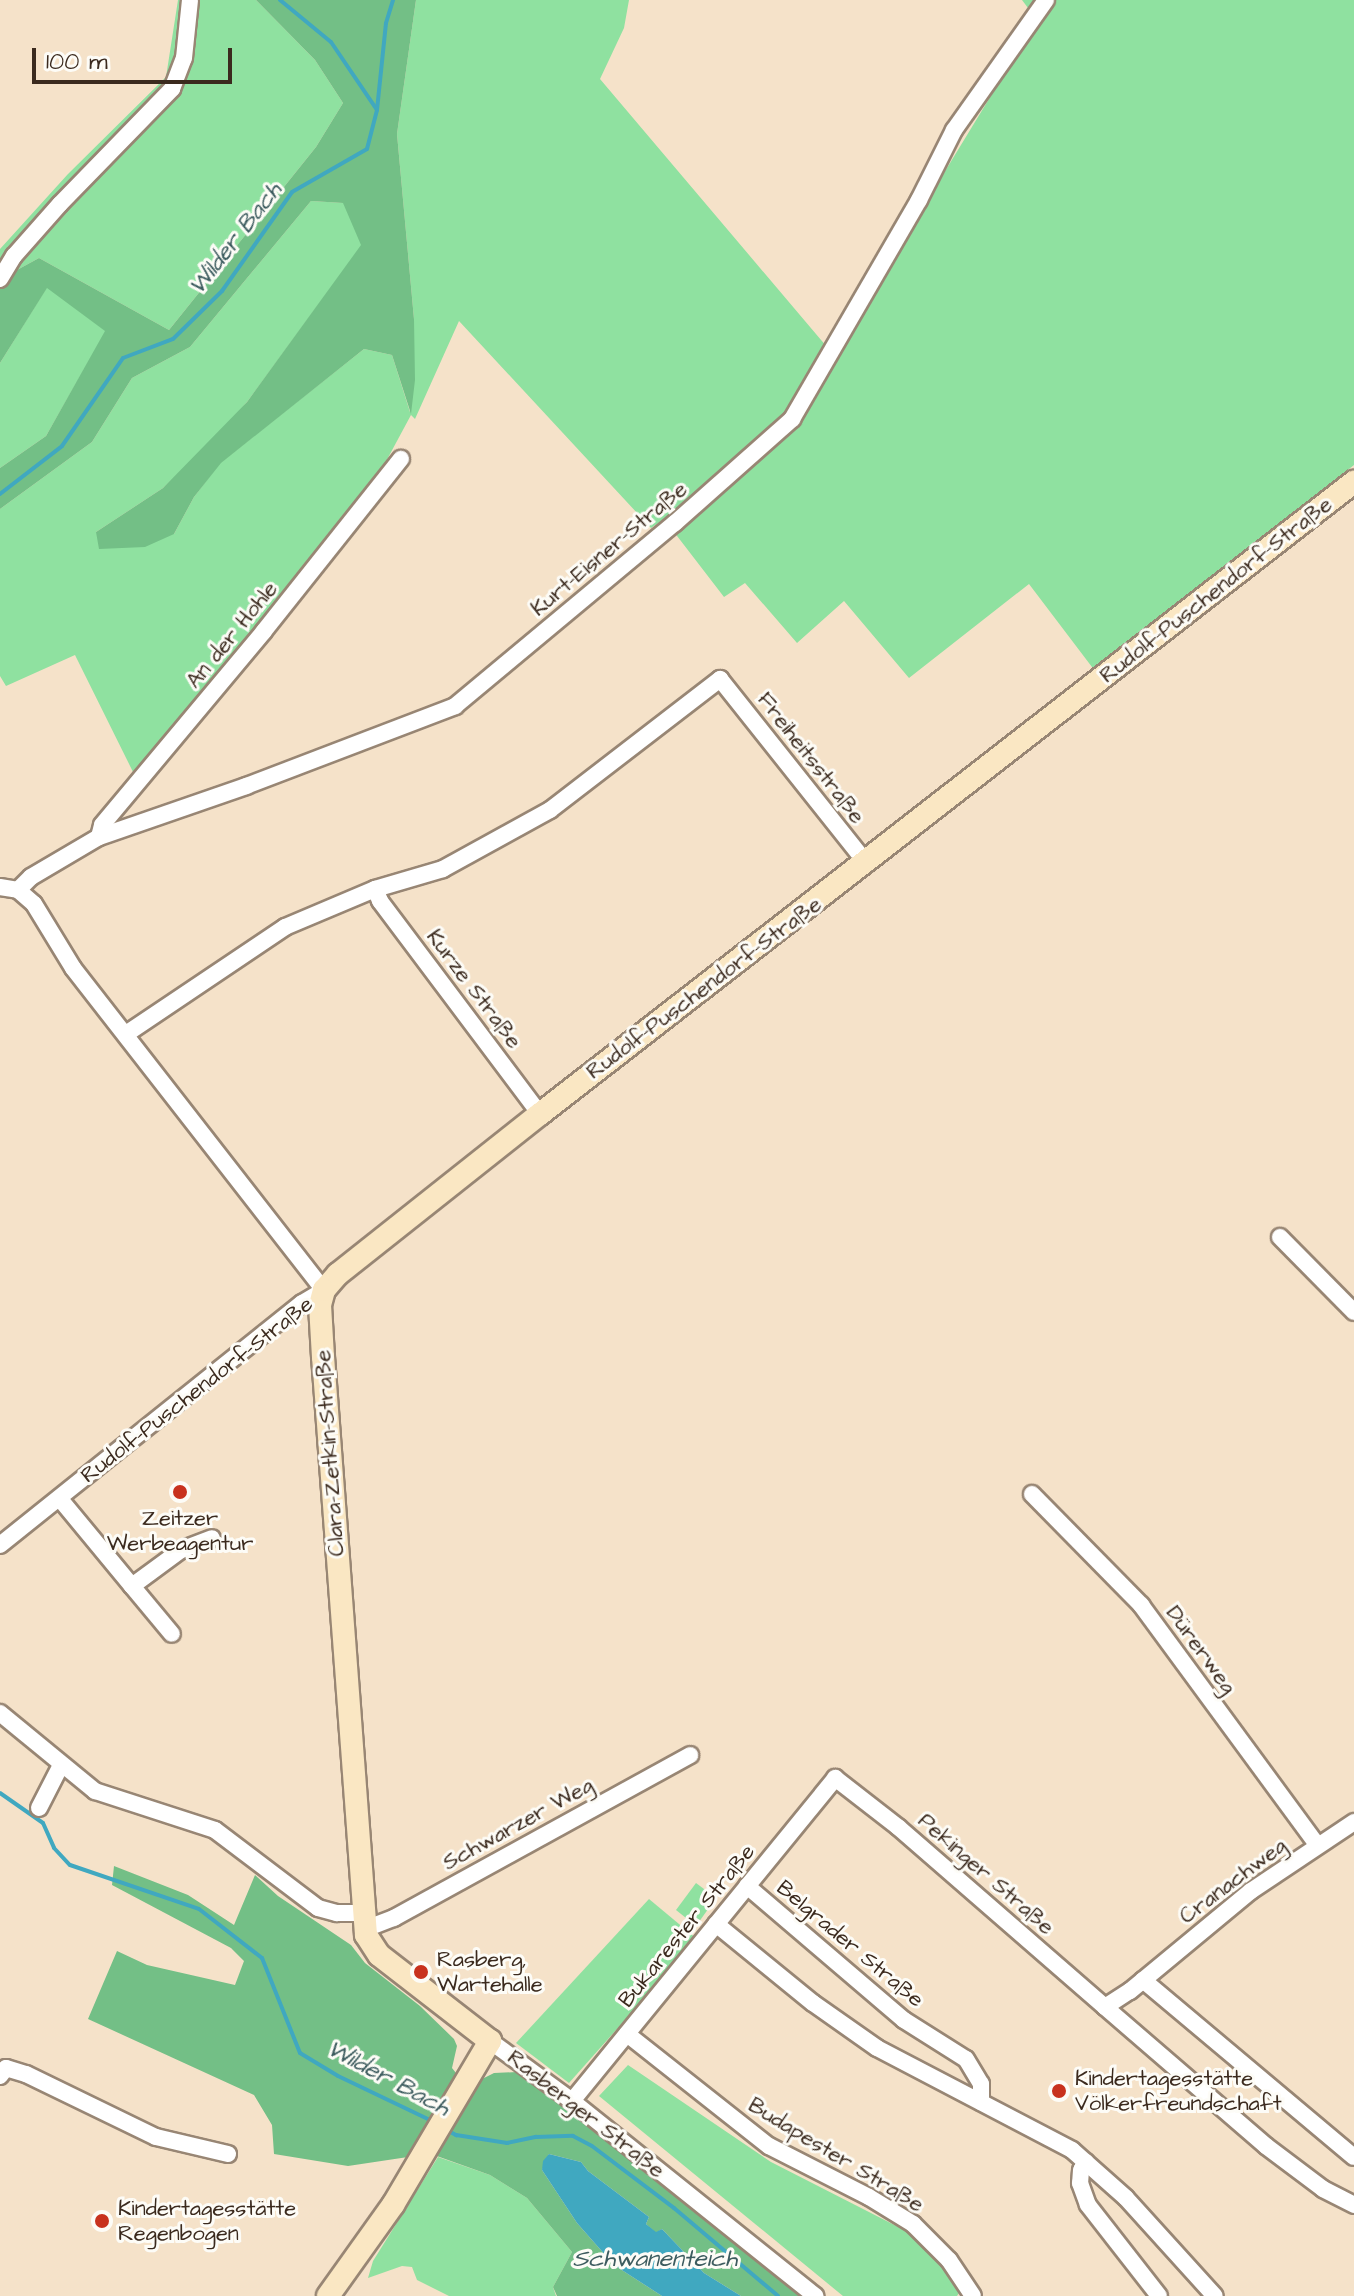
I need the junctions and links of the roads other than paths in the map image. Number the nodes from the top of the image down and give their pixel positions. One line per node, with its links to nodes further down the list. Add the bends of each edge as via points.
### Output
1 (190, 0): 3 (street, via 184,58 172,89 60,204)
2 (1046, 0): 6 (street, Kurt-Eisner-Straße, via 954,130 792,419 687,513 455,706)
3 (0, 279)
4 (401, 459): 6 (street, An der Hohle, via 102,825)
5 (1354, 482): 7 (street, Rudolf-Puschendorf-Straße)
6 (99, 837): 10 (street, Kurt-Eisner-Straße)
7 (867, 864): 9 (street, Freiheitsstraße, via 720,679 550,810 443,869); 12 (street, Rudolf-Puschendorf-Straße)
8 (0, 887): 10 (street)
9 (375, 889): 11 (street, via 264,938); 12 (street, Kurze Straße)
10 (18, 890): 11 (street, via 34,904 67,960)
11 (126, 1034): 14 (street)
12 (540, 1114): 14 (street, Rudolf-Puschendorf-Straße)
13 (1280, 1237): 15 (street)
14 (324, 1290): 17 (street, Rudolf-Puschendorf-Straße); 30 (street, Clara-Zetkin-Straße, via 320,1313)
15 (1354, 1312)
16 (1032, 1494): 28 (street, Dürerweg, via 1141,1605)
17 (60, 1499): 19 (street, Rudolf-Puschendorf-Straße); 20 (street, Rudolf-Puschendorf-Straße)
18 (212, 1538): 20 (street, via 181,1550)
19 (0, 1545)
20 (132, 1586): 21 (street, Rudolf-Puschendorf-Straße)
21 (172, 1634)
22 (0, 1713): 24 (street)
23 (690, 1755): 30 (street, Schwarzer Weg, via 394,1918)
24 (61, 1765): 26 (street); 30 (street, via 112,1799 215,1830 318,1908)
25 (835, 1778): 29 (street, Bukarester Straße); 33 (street, Pekinger Straße)
26 (39, 1808)
27 (1354, 1822): 28 (street, Cranachweg)
28 (1317, 1845): 32 (street, Cranachweg, via 1251,1891)
29 (747, 1886): 31 (street, Bukarester Straße); 38 (street, Belgrader Straße, via 904,2020 966,2059 981,2084)
30 (364, 1921): 35 (street, Rasberger Straße, via 370,1945 379,1955)
31 (716, 1924): 34 (street, Bukarester Straße); 38 (street, via 877,2048)
32 (1143, 1980): 33 (street); 40 (street)
33 (1105, 2007): 42 (street, Pekinger Straße, via 1266,2146)
34 (627, 2034): 37 (street, Bukarester Straße); 45 (street, Budapester Straße, via 769,2146 913,2224 949,2260)
35 (490, 2041): 37 (street, Rasberger Straße); 43 (street, via 393,2205)
36 (0, 2076): 39 (street, via 6,2068 26,2074 156,2137)
37 (572, 2101): 44 (street, Rasberger Straße)
38 (981, 2102): 41 (street, via 1047,2135)
39 (228, 2154)
40 (1354, 2157)
41 (1086, 2162): 46 (street, via 1080,2183 1088,2205); 47 (street, via 1168,2241)
42 (1354, 2205)
43 (328, 2296)
44 (815, 2296)
45 (973, 2296)
46 (1159, 2296)
47 (1215, 2296)

